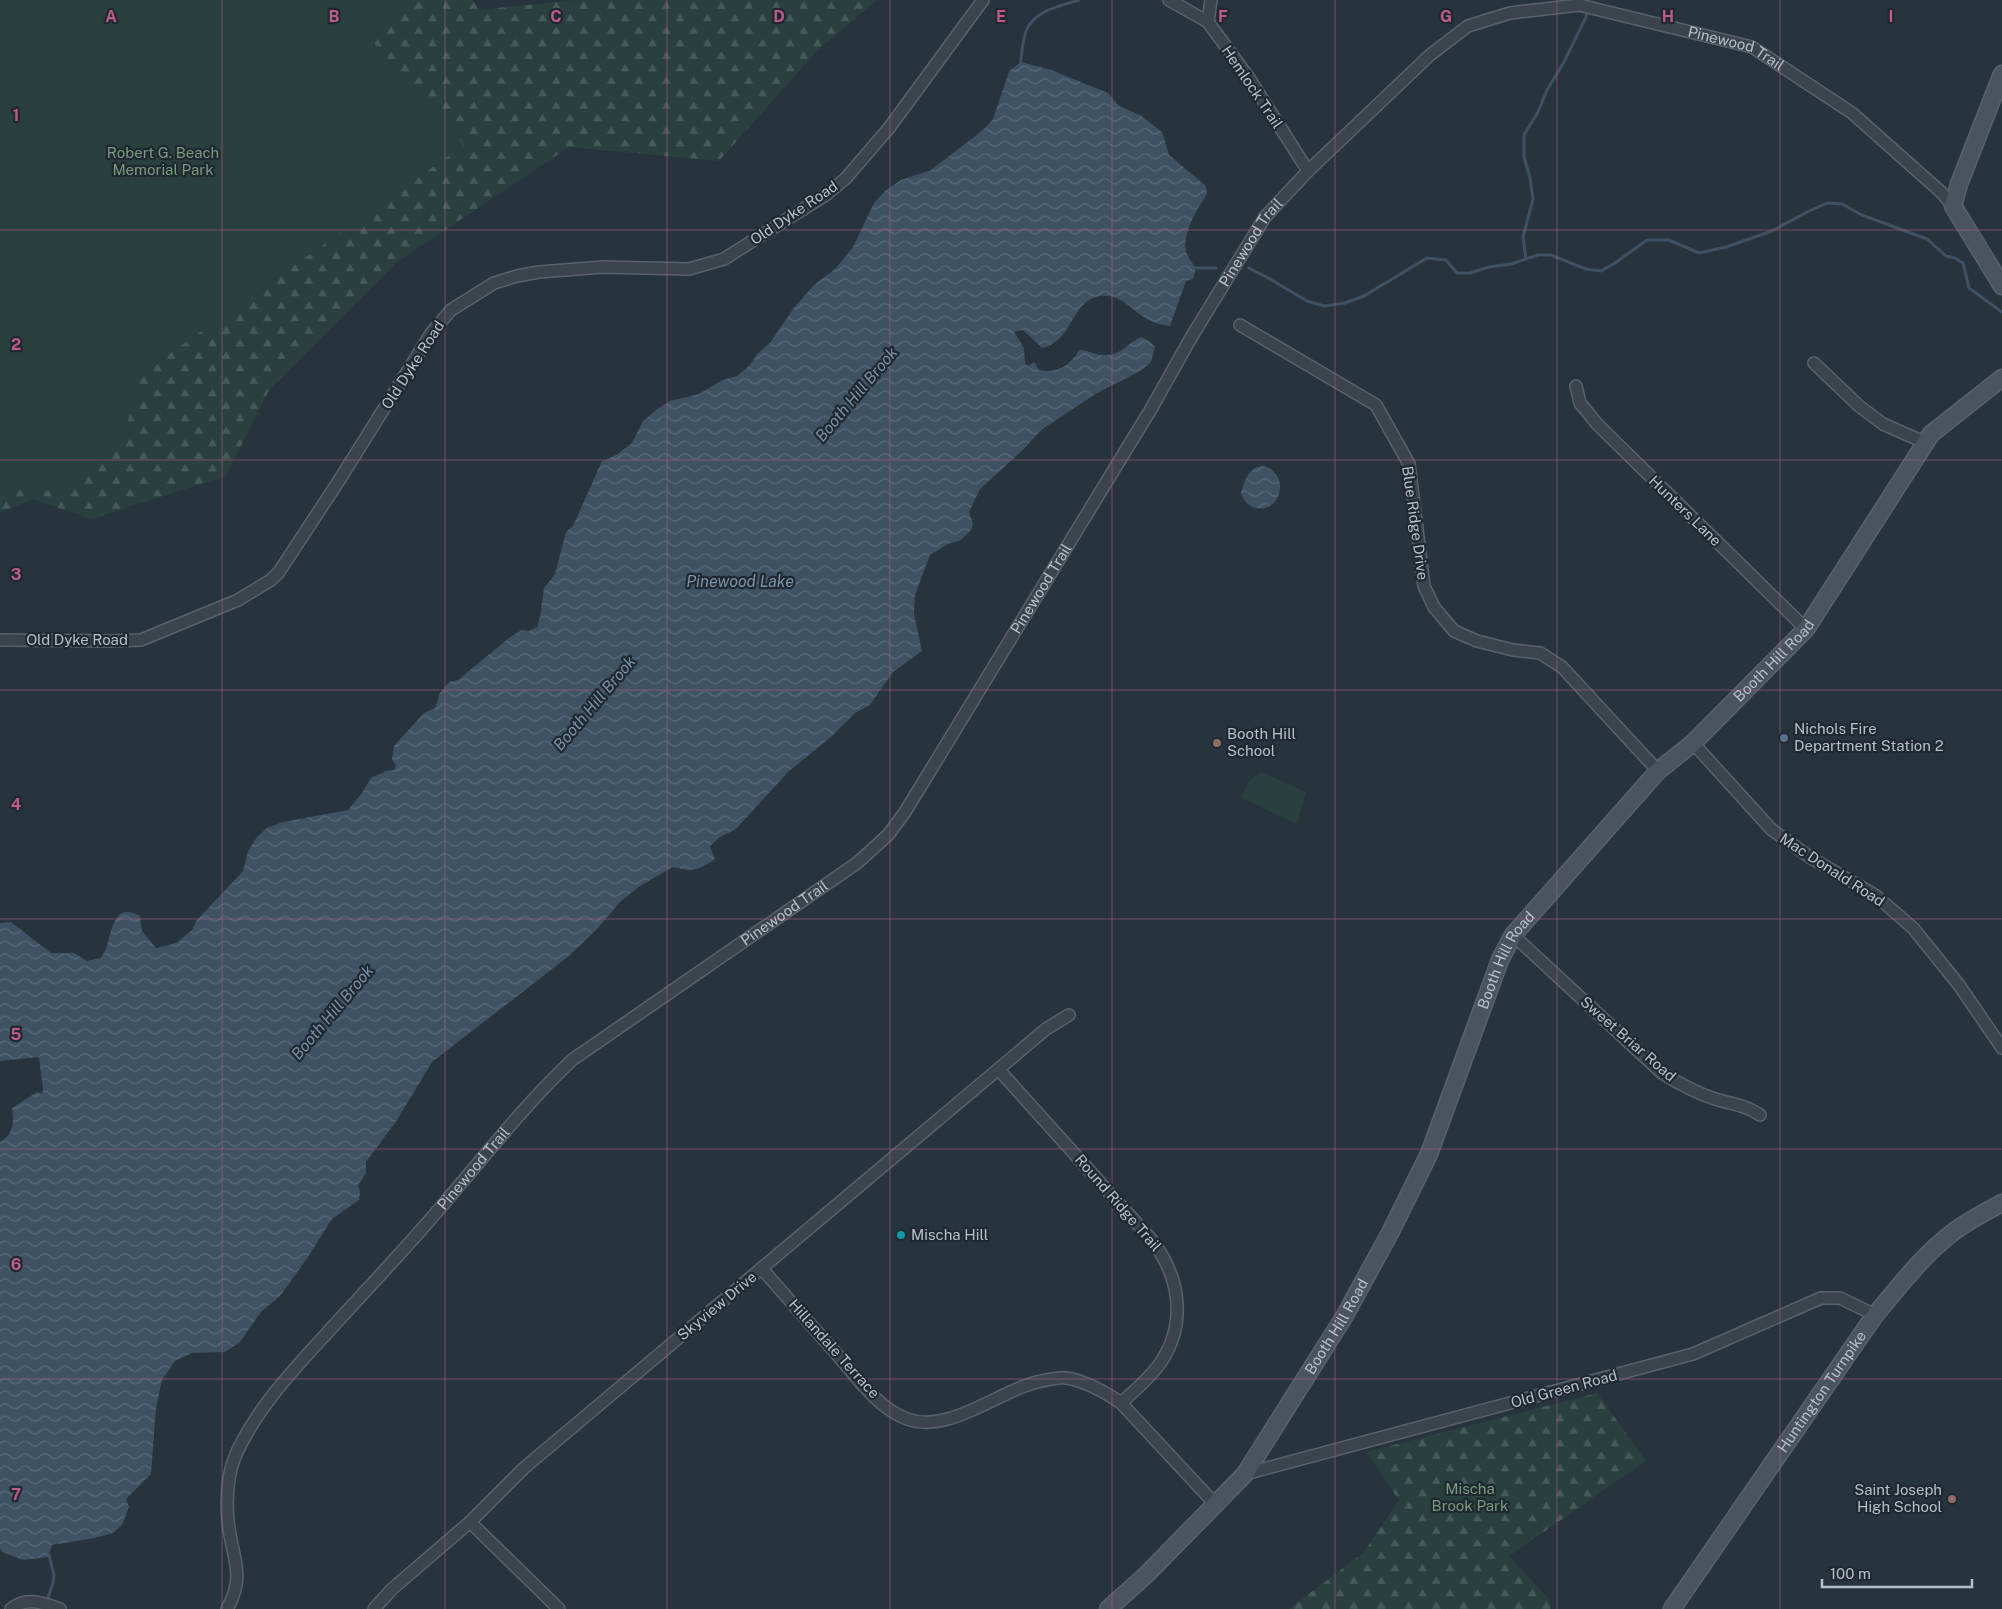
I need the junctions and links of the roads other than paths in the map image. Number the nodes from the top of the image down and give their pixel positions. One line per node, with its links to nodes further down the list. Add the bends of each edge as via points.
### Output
1 (983, 0): 16 (street, Old Dyke Road, via 889,128 846,178 827,194 724,259 689,268 603,267 517,276 494,283 451,310 432,332 279,572 256,590 141,640)
2 (1169, 0): 5 (street)
3 (1211, 0): 5 (street)
4 (1584, 5): 7 (street, Pinewood Trail, via 1510,13 1468,26 1430,55); 8 (street, Pinewood Trail, via 1752,47 1852,114)
5 (1208, 22): 7 (street, Hemlock Trail, via 1250,78)
6 (2002, 74): 8 (street)
7 (1308, 171): 33 (street, Pinewood Trail, via 1265,217 1151,409 888,835 857,864 566,1066 268,1402 246,1434 232,1464 228,1522 238,1571 234,1597)
8 (1953, 206): 9 (street, Pinewood Trail)
9 (2002, 286)
10 (1240, 325): 18 (street, Blue Ridge Drive, via 1376,405 1409,464 1424,586 1434,607 1454,631 1477,641 1540,654 1562,667)
11 (1814, 363): 14 (street, via 1883,424)
12 (2002, 378): 14 (street, Booth Hill Road, via 1931,434)
13 (1576, 386): 15 (street, Hunters Lane, via 1580,403 1597,424)
14 (1926, 443): 15 (street, Booth Hill Road)
15 (1806, 629): 17 (street, Booth Hill Road)
16 (0, 640)
17 (1693, 743): 18 (street, Booth Hill Road); 21 (street, Mac Donald Road, via 1771,829 1811,858 1876,895 1913,928 1959,985)
18 (1658, 771): 19 (street, Booth Hill Road)
19 (1513, 935): 23 (street, Sweet Briar Road, via 1677,1083 1714,1099 1750,1108); 28 (street, Booth Hill Road, via 1500,960 1429,1154 1399,1216 1344,1317)
20 (1069, 1015): 22 (street, Skyview Drive, via 1046,1029)
21 (2002, 1048)
22 (998, 1070): 25 (street, Skyview Drive); 27 (street, Round Ridge Trail, via 1161,1251 1174,1279 1178,1315 1170,1345 1161,1362)
23 (1760, 1115)
24 (2002, 1203): 26 (street, Huntington Turnpike, via 1952,1233 1930,1252)
25 (762, 1269): 27 (street, Hillandale Terrace, via 868,1390 889,1409 908,1419 946,1420 1025,1385 1065,1378 1104,1391); 30 (street, Skyview Drive, via 524,1468)
26 (1875, 1315): 28 (street, Old Green Road, via 1840,1298 1821,1298 1693,1354); 37 (street, Huntington Turnpike)
27 (1121, 1403): 29 (street, Hillandale Terrace)
28 (1245, 1474): 29 (street, Booth Hill Road)
29 (1214, 1504): 36 (street, Booth Hill Road, via 1146,1575)
30 (470, 1522): 34 (street, Skyview Drive, via 392,1589); 35 (street)
31 (56, 1607): 32 (street, via 28,1600)
32 (11, 1609)
33 (227, 1609)
34 (374, 1609)
35 (559, 1609)
36 (1108, 1609)
37 (1672, 1609)

